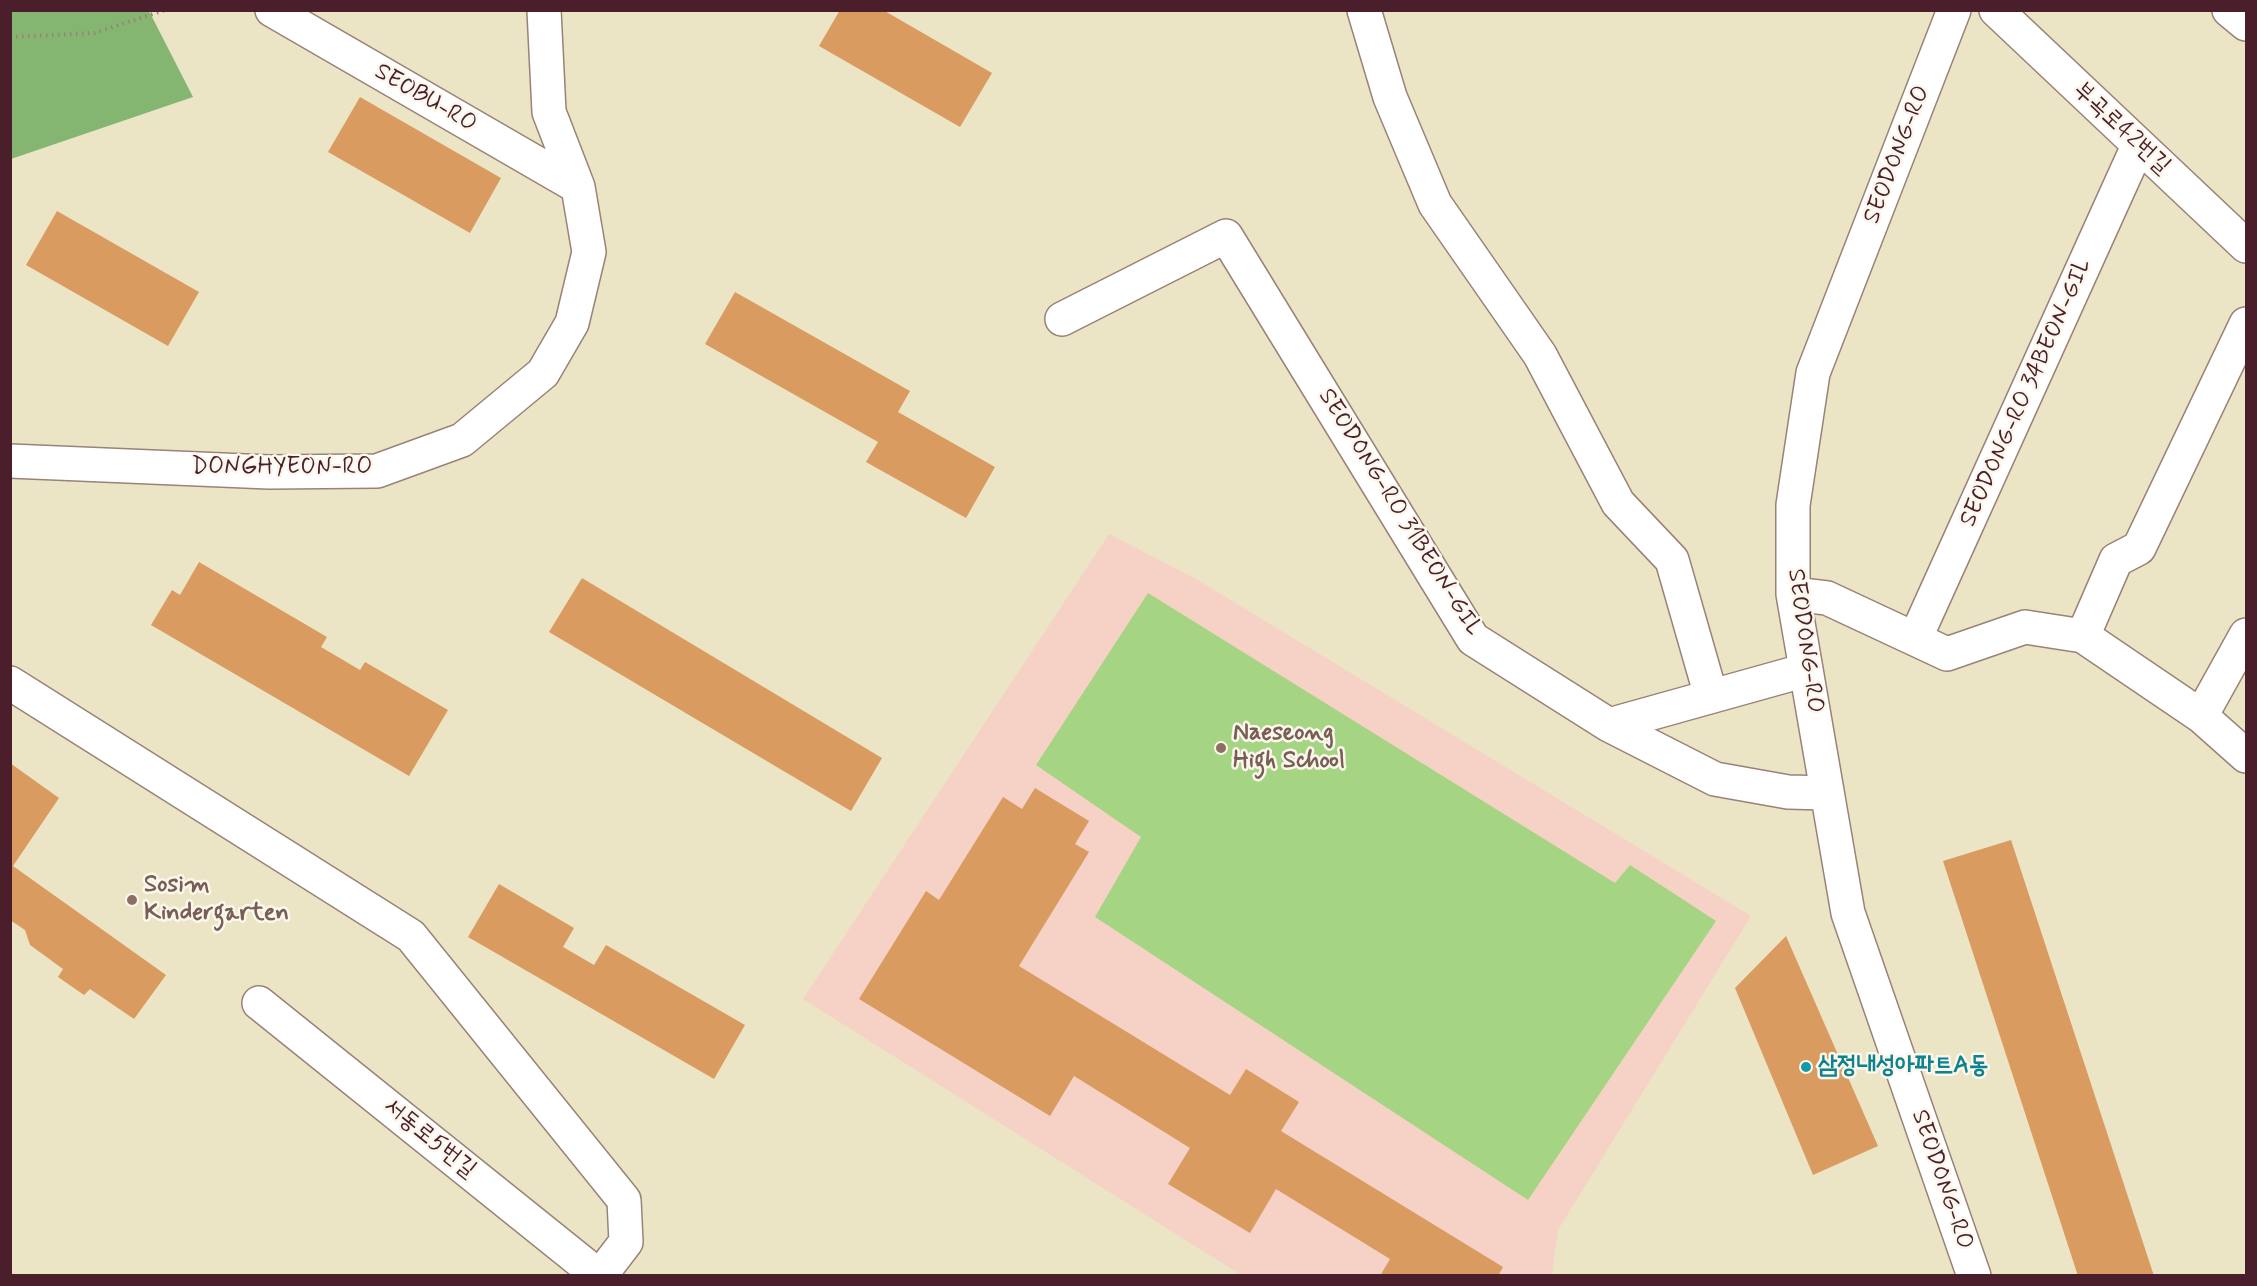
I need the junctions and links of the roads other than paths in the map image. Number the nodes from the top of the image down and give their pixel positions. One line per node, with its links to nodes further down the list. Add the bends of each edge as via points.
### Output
1 (272, 10): 9 (street, SEOBU-RO)
2 (544, 10): 9 (street, DONGHYEON-RO, via 549,112)
3 (1364, 10): 20 (street, via 1390,97 1435,204 1540,355 1618,503 1672,560)
4 (1954, 10): 14 (street, SEODONG-RO, via 1814,373 1793,505)
5 (1996, 10): 8 (street, 부곡로42번길)
6 (2229, 10): 7 (street)
7 (2247, 24)
8 (2138, 146): 10 (street, 부곡로42번길); 17 (street, SEODONG-RO 34BEON-GIL)
9 (578, 187): 13 (street, DONGHYEON-RO, via 589,252 572,323 543,373 462,440 377,471 269,472)
10 (2247, 246)
11 (1062, 319): 22 (street, SEODONG-RO 31BEON-GIL, via 1226,236 1473,639)
12 (2247, 324): 16 (street, via 2139,548 2116,560)
13 (10, 461)
14 (1793, 594): 17 (street, via 1827,598); 18 (street, SEODONG-RO)
15 (2247, 635): 21 (street)
16 (2083, 636): 17 (street, via 2025,627 1947,654); 21 (street)
17 (1915, 639)
18 (1806, 670): 20 (street); 24 (street, SEODONG-RO)
19 (10, 682): 26 (street, via 411,936 624,1200 626,1242)
20 (1710, 696): 22 (street)
21 (2201, 716): 23 (street)
22 (1609, 725): 24 (street, via 1715,779 1788,792)
23 (2247, 756)
24 (1827, 793): 27 (street, SEODONG-RO, via 1848,913)
25 (259, 1003): 26 (street, 서동로5번길)
26 (600, 1275)
27 (1974, 1275)

